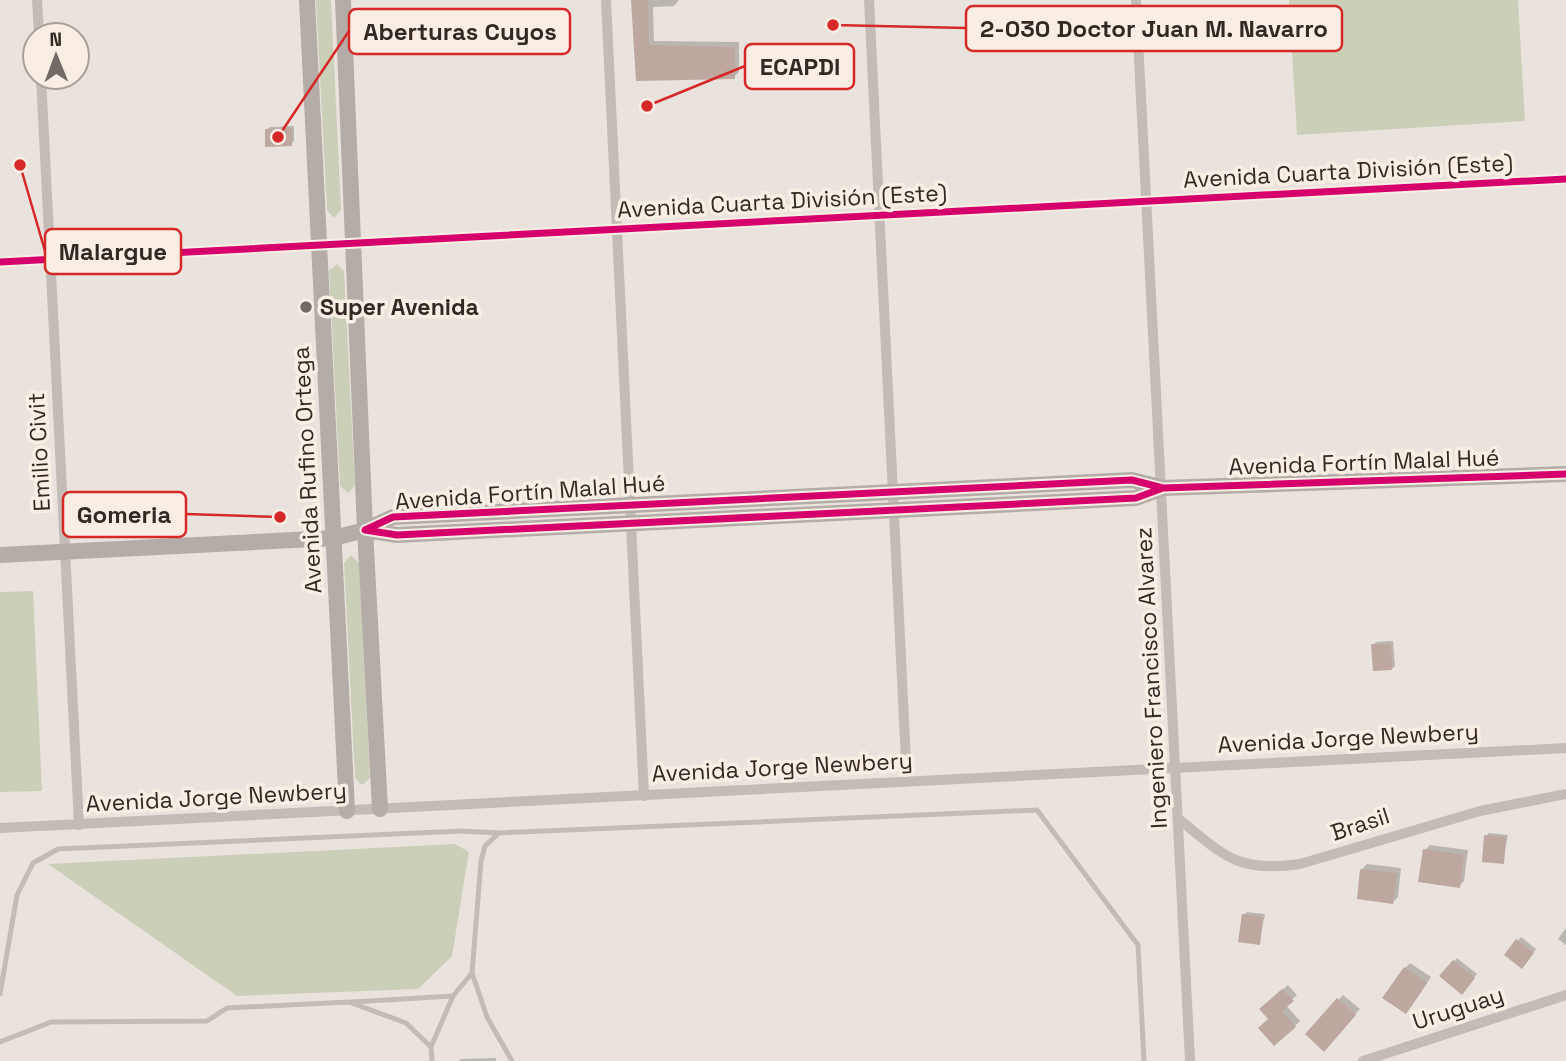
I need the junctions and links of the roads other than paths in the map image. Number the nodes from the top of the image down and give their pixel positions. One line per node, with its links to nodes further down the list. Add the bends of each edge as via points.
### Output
1 (37, 0): 7 (street)
2 (306, 0): 14 (street, Avenida Rufino Ortega)
3 (343, 0): 13 (street)
4 (606, 0): 12 (street)
5 (869, 0): 11 (street)
6 (1136, 0): 10 (street, Ingeniero Francisco Alvarez)
7 (38, 21)
8 (42, 91): 15 (street, Emilio Civit)
9 (1566, 179): 10 (street, Avenida Cuarta División (Este))
10 (1147, 201): 11 (street, Avenida Cuarta División (Este)); 18 (street, Ingeniero Francisco Alvarez)
11 (879, 215): 12 (street, Avenida Cuarta División (Este)); 19 (street)
12 (617, 229): 13 (street, Avenida Cuarta División (Este)); 20 (street)
13 (354, 243): 14 (street, Avenida Cuarta División (Este)); 23 (street)
14 (319, 245): 15 (street, Avenida Cuarta División (Este)); 24 (street, Avenida Rufino Ortega)
15 (50, 259): 16 (street, Avenida Cuarta División (Este)); 25 (street, Emilio Civit)
16 (0, 262)
17 (1566, 474): 18 (street, Avenida Fortín Malal Hué)
18 (1163, 488): 19 (street, Avenida Fortín Malal Hué, via 1132,481); 21 (street, Avenida Fortín Malal Hué, via 1136,498); 28 (street, Ingeniero Francisco Alvarez)
19 (893, 492): 20 (street, Avenida Fortín Malal Hué); 21 (street)
20 (630, 505): 22 (street); 23 (street, Avenida Fortín Malal Hué, via 393,517)
21 (894, 510): 22 (street, Avenida Fortín Malal Hué); 29 (street)
22 (631, 523): 23 (street, Avenida Fortín Malal Hué, via 397,535); 31 (street)
23 (365, 530): 24 (street, Avenida Fortín Malal Hué); 32 (street)
24 (334, 538): 25 (street, Avenida Fortín Malal Hué); 33 (street, Avenida Rufino Ortega)
25 (65, 552): 26 (street, Avenida Fortín Malal Hué); 35 (street, Emilio Civit)
26 (0, 555)
27 (1566, 748): 28 (street, Avenida Jorge Newbery)
28 (1176, 768): 29 (street, Avenida Jorge Newbery); 34 (street, Ingeniero Francisco Alvarez)
29 (907, 782): 31 (street, Avenida Jorge Newbery)
30 (1566, 794): 34 (street, Brasil, via 1480,811 1269,869 1233,860)
31 (644, 796): 32 (street, Avenida Jorge Newbery)
32 (380, 809): 33 (street, Avenida Jorge Newbery)
33 (347, 811): 35 (street, Avenida Jorge Newbery)
34 (1179, 819): 48 (street, Ingeniero Francisco Alvarez)
35 (79, 825): 36 (street, Avenida Jorge Newbery)
36 (0, 828)
37 (499, 833): 38 (lane, via 485,846 481,861); 39 (lane, via 58,849 33,863 17,895); 47 (lane, via 1037,810 1138,945)
38 (472, 973): 41 (lane); 46 (lane, via 487,1017)
39 (0, 994)
40 (1566, 995): 49 (street, Uruguay)
41 (453, 996): 42 (lane); 44 (lane)
42 (349, 1002): 43 (lane, via 227,1008 207,1021 51,1022); 44 (lane, via 406,1023)
43 (0, 1042)
44 (431, 1047): 45 (lane)
45 (432, 1061)
46 (512, 1061)
47 (1144, 1061)
48 (1190, 1061)
49 (1363, 1061)

